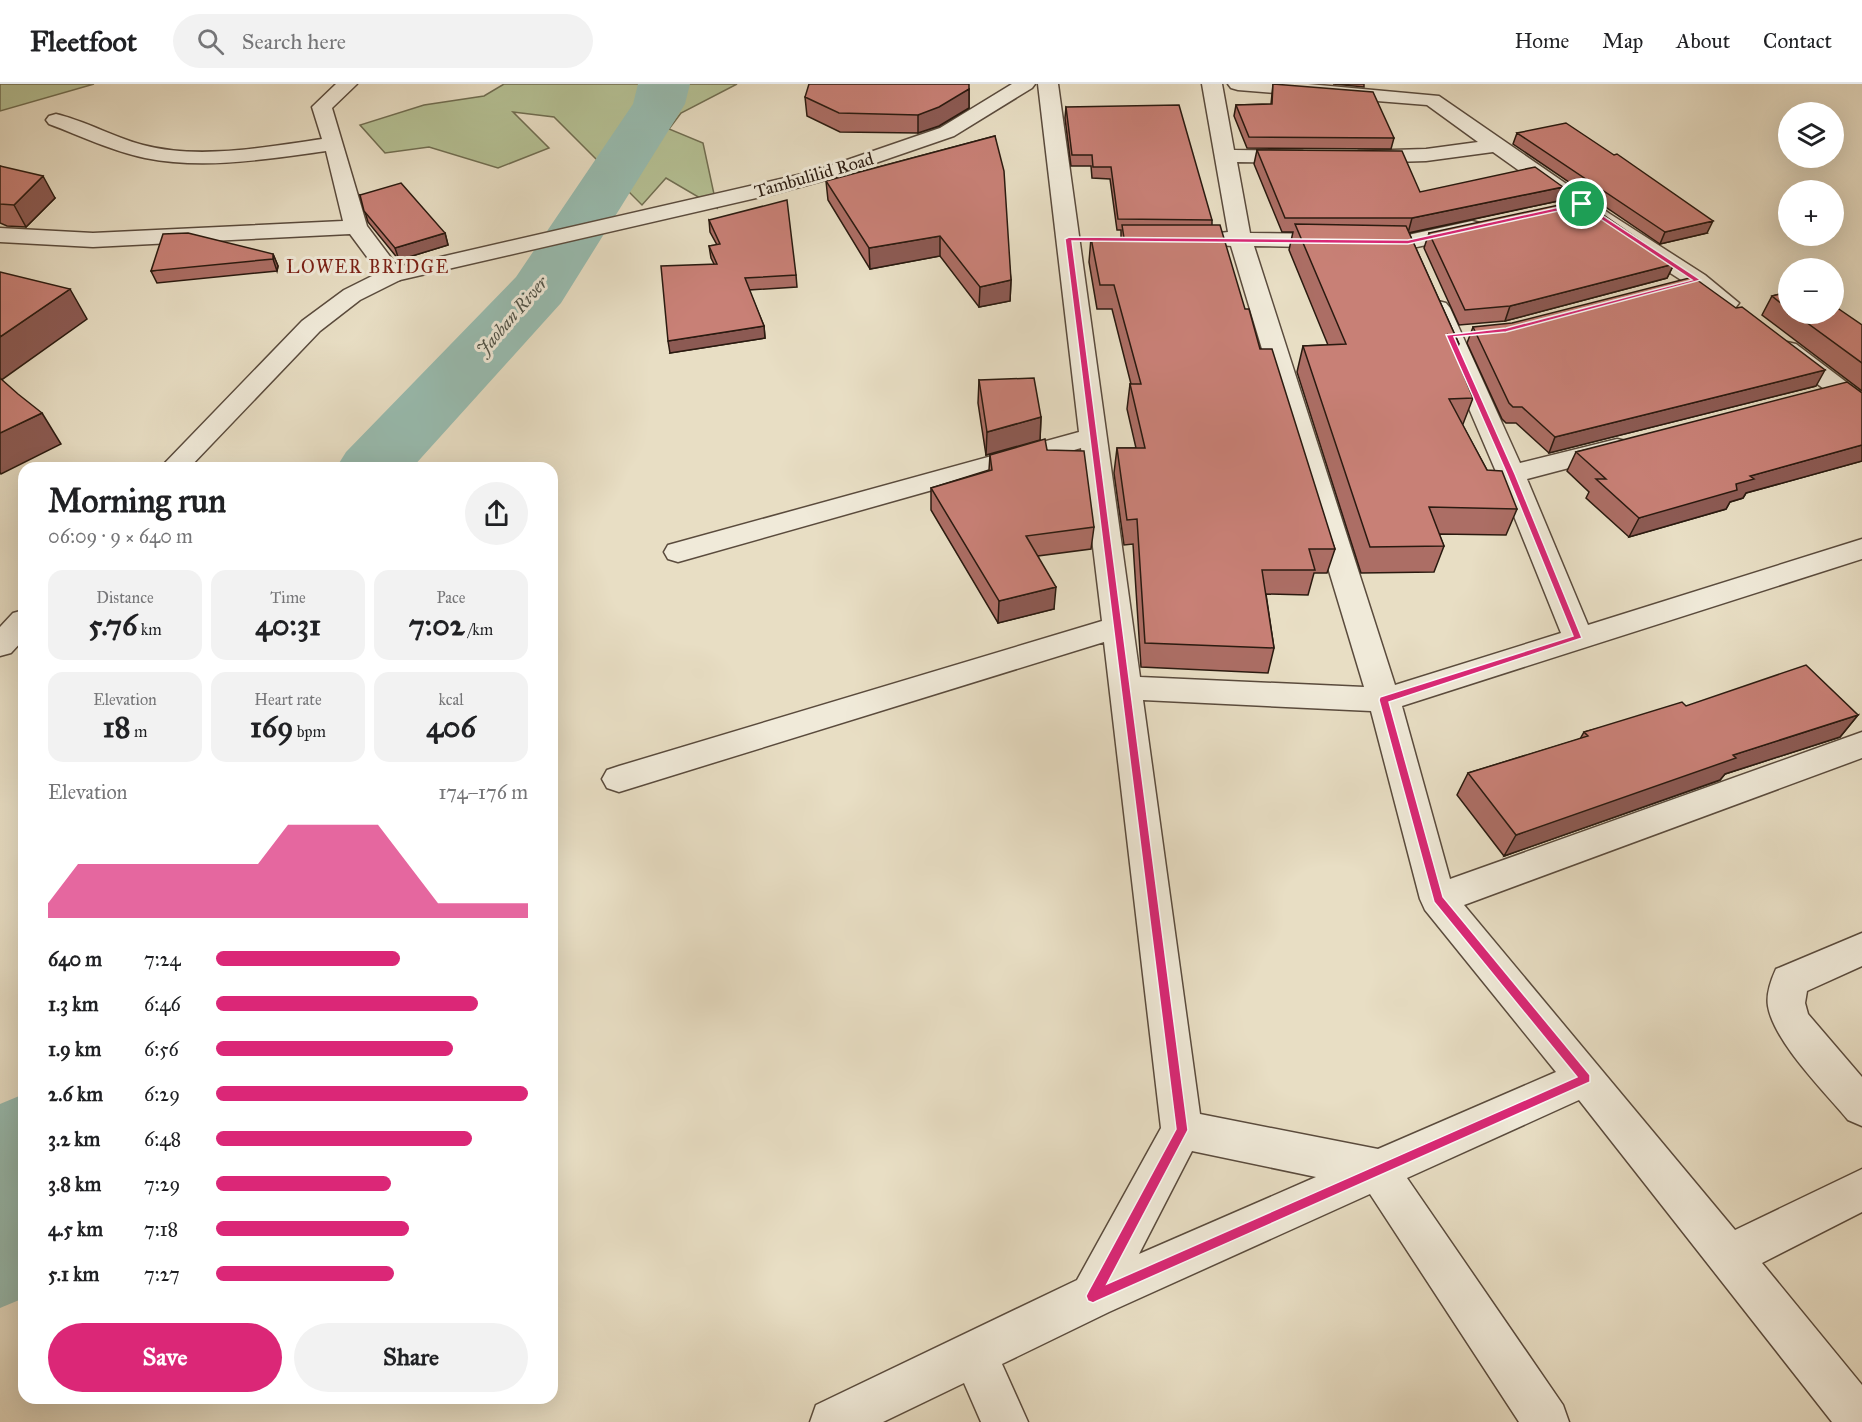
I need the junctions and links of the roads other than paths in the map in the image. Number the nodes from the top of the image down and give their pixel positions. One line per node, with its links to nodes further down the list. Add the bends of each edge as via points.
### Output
1 (347, 84): 7 (street, via 322,107)
2 (1025, 84): 20 (street, Tambulilid Road, via 947,132 822,175)
3 (1048, 84): 28 (street, via 1080,239)
4 (1212, 84): 9 (street)
5 (1238, 84): 8 (street, via 1432,100)
6 (56, 120): 7 (street, via 144,151 189,157 248,155)
7 (334, 144): 15 (street)
8 (1499, 145): 11 (street, via 1409,156); 12 (street)
9 (1225, 156): 10 (street); 18 (street)
10 (1319, 157)
11 (1342, 157)
12 (1582, 204): 13 (street); 21 (street)
13 (1548, 212)
14 (1490, 224): 19 (street)
15 (356, 227): 16 (street, via 93,240); 20 (street)
16 (0, 234)
17 (1194, 239): 18 (street)
18 (1240, 239): 19 (street); 39 (street)
19 (1418, 262): 31 (street, via 1461,334)
20 (392, 275): 30 (street, Tambulilid Road, via 352,295 311,326)
21 (1697, 280): 22 (street); 23 (street)
22 (1664, 289)
23 (1745, 317)
24 (1773, 339): 25 (street)
25 (1840, 390): 26 (street); 27 (street)
26 (1806, 398)
27 (1862, 406)
28 (1094, 436): 33 (street); 35 (street)
29 (1636, 442): 31 (street)
30 (180, 462)
31 (1511, 474): 36 (street)
32 (1862, 549): 36 (street)
33 (678, 552)
34 (18, 627): 37 (street)
35 (1118, 627): 38 (street); 41 (street)
36 (1578, 638): 39 (street)
37 (0, 645)
38 (1126, 688): 39 (street); 46 (street)
39 (1384, 700): 42 (street)
40 (1862, 745): 42 (street)
41 (619, 779)
42 (1438, 899): 44 (street)
43 (1862, 949): 45 (street, via 1789,981 1786,1003 1791,1022)
44 (1586, 1078): 47 (street); 49 (street)
45 (1862, 1107)
46 (1182, 1130): 47 (street); 50 (street)
47 (1377, 1169): 50 (street); 52 (street)
48 (1862, 1190): 49 (street)
49 (1728, 1256): 55 (street)
50 (1093, 1296): 51 (street)
51 (974, 1353): 53 (street); 54 (street)
52 (1537, 1419)
53 (833, 1422)
54 (1005, 1422)
55 (1862, 1422)

